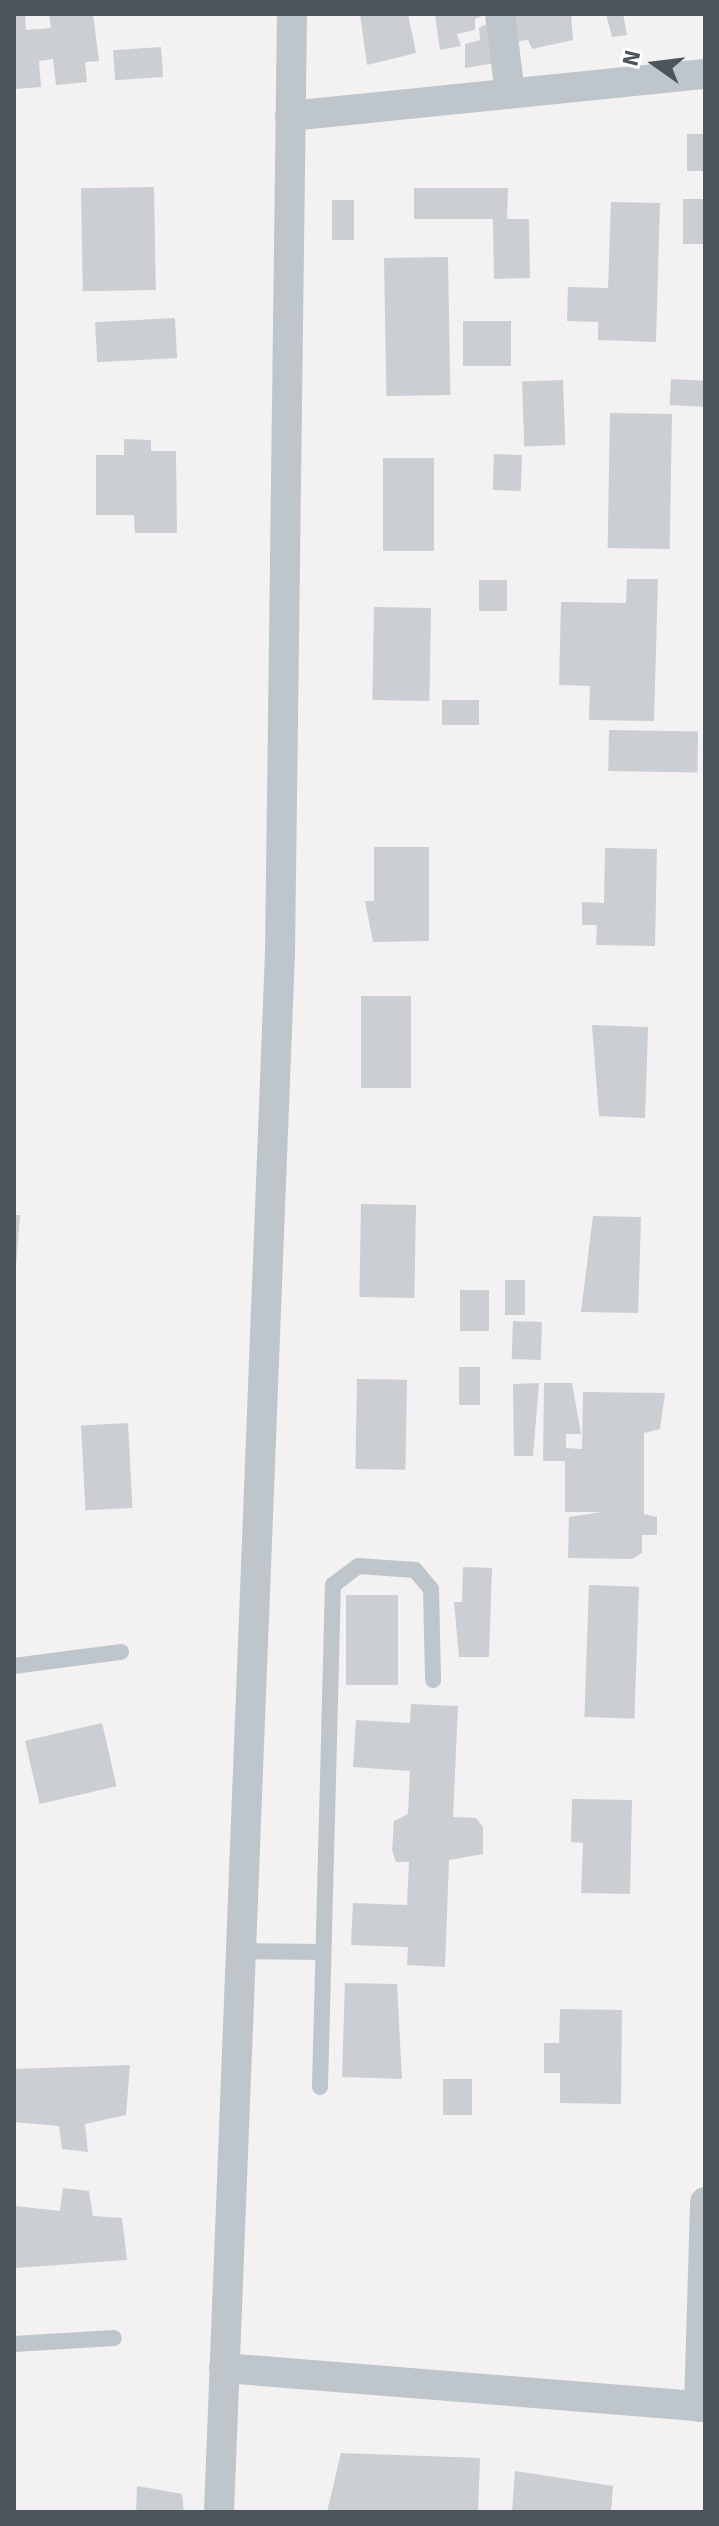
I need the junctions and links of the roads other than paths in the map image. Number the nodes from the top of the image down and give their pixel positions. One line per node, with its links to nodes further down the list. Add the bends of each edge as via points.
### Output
1 (292, 14): 5 (street)
2 (500, 14): 4 (street)
3 (705, 74): 4 (street)
4 (510, 93): 5 (street)
5 (290, 116): 9 (street, via 280,954)
6 (121, 1652): 7 (lane)
7 (14, 1666)
8 (433, 1680): 10 (lane, via 431,1589 415,1570 358,1566 333,1585)
9 (241, 1951): 10 (lane); 15 (street)
10 (323, 1952): 11 (lane)
11 (320, 2087)
12 (705, 2202): 16 (street)
13 (114, 2338): 14 (lane)
14 (14, 2344)
15 (224, 2368): 16 (street); 17 (street)
16 (702, 2407)
17 (219, 2512)

